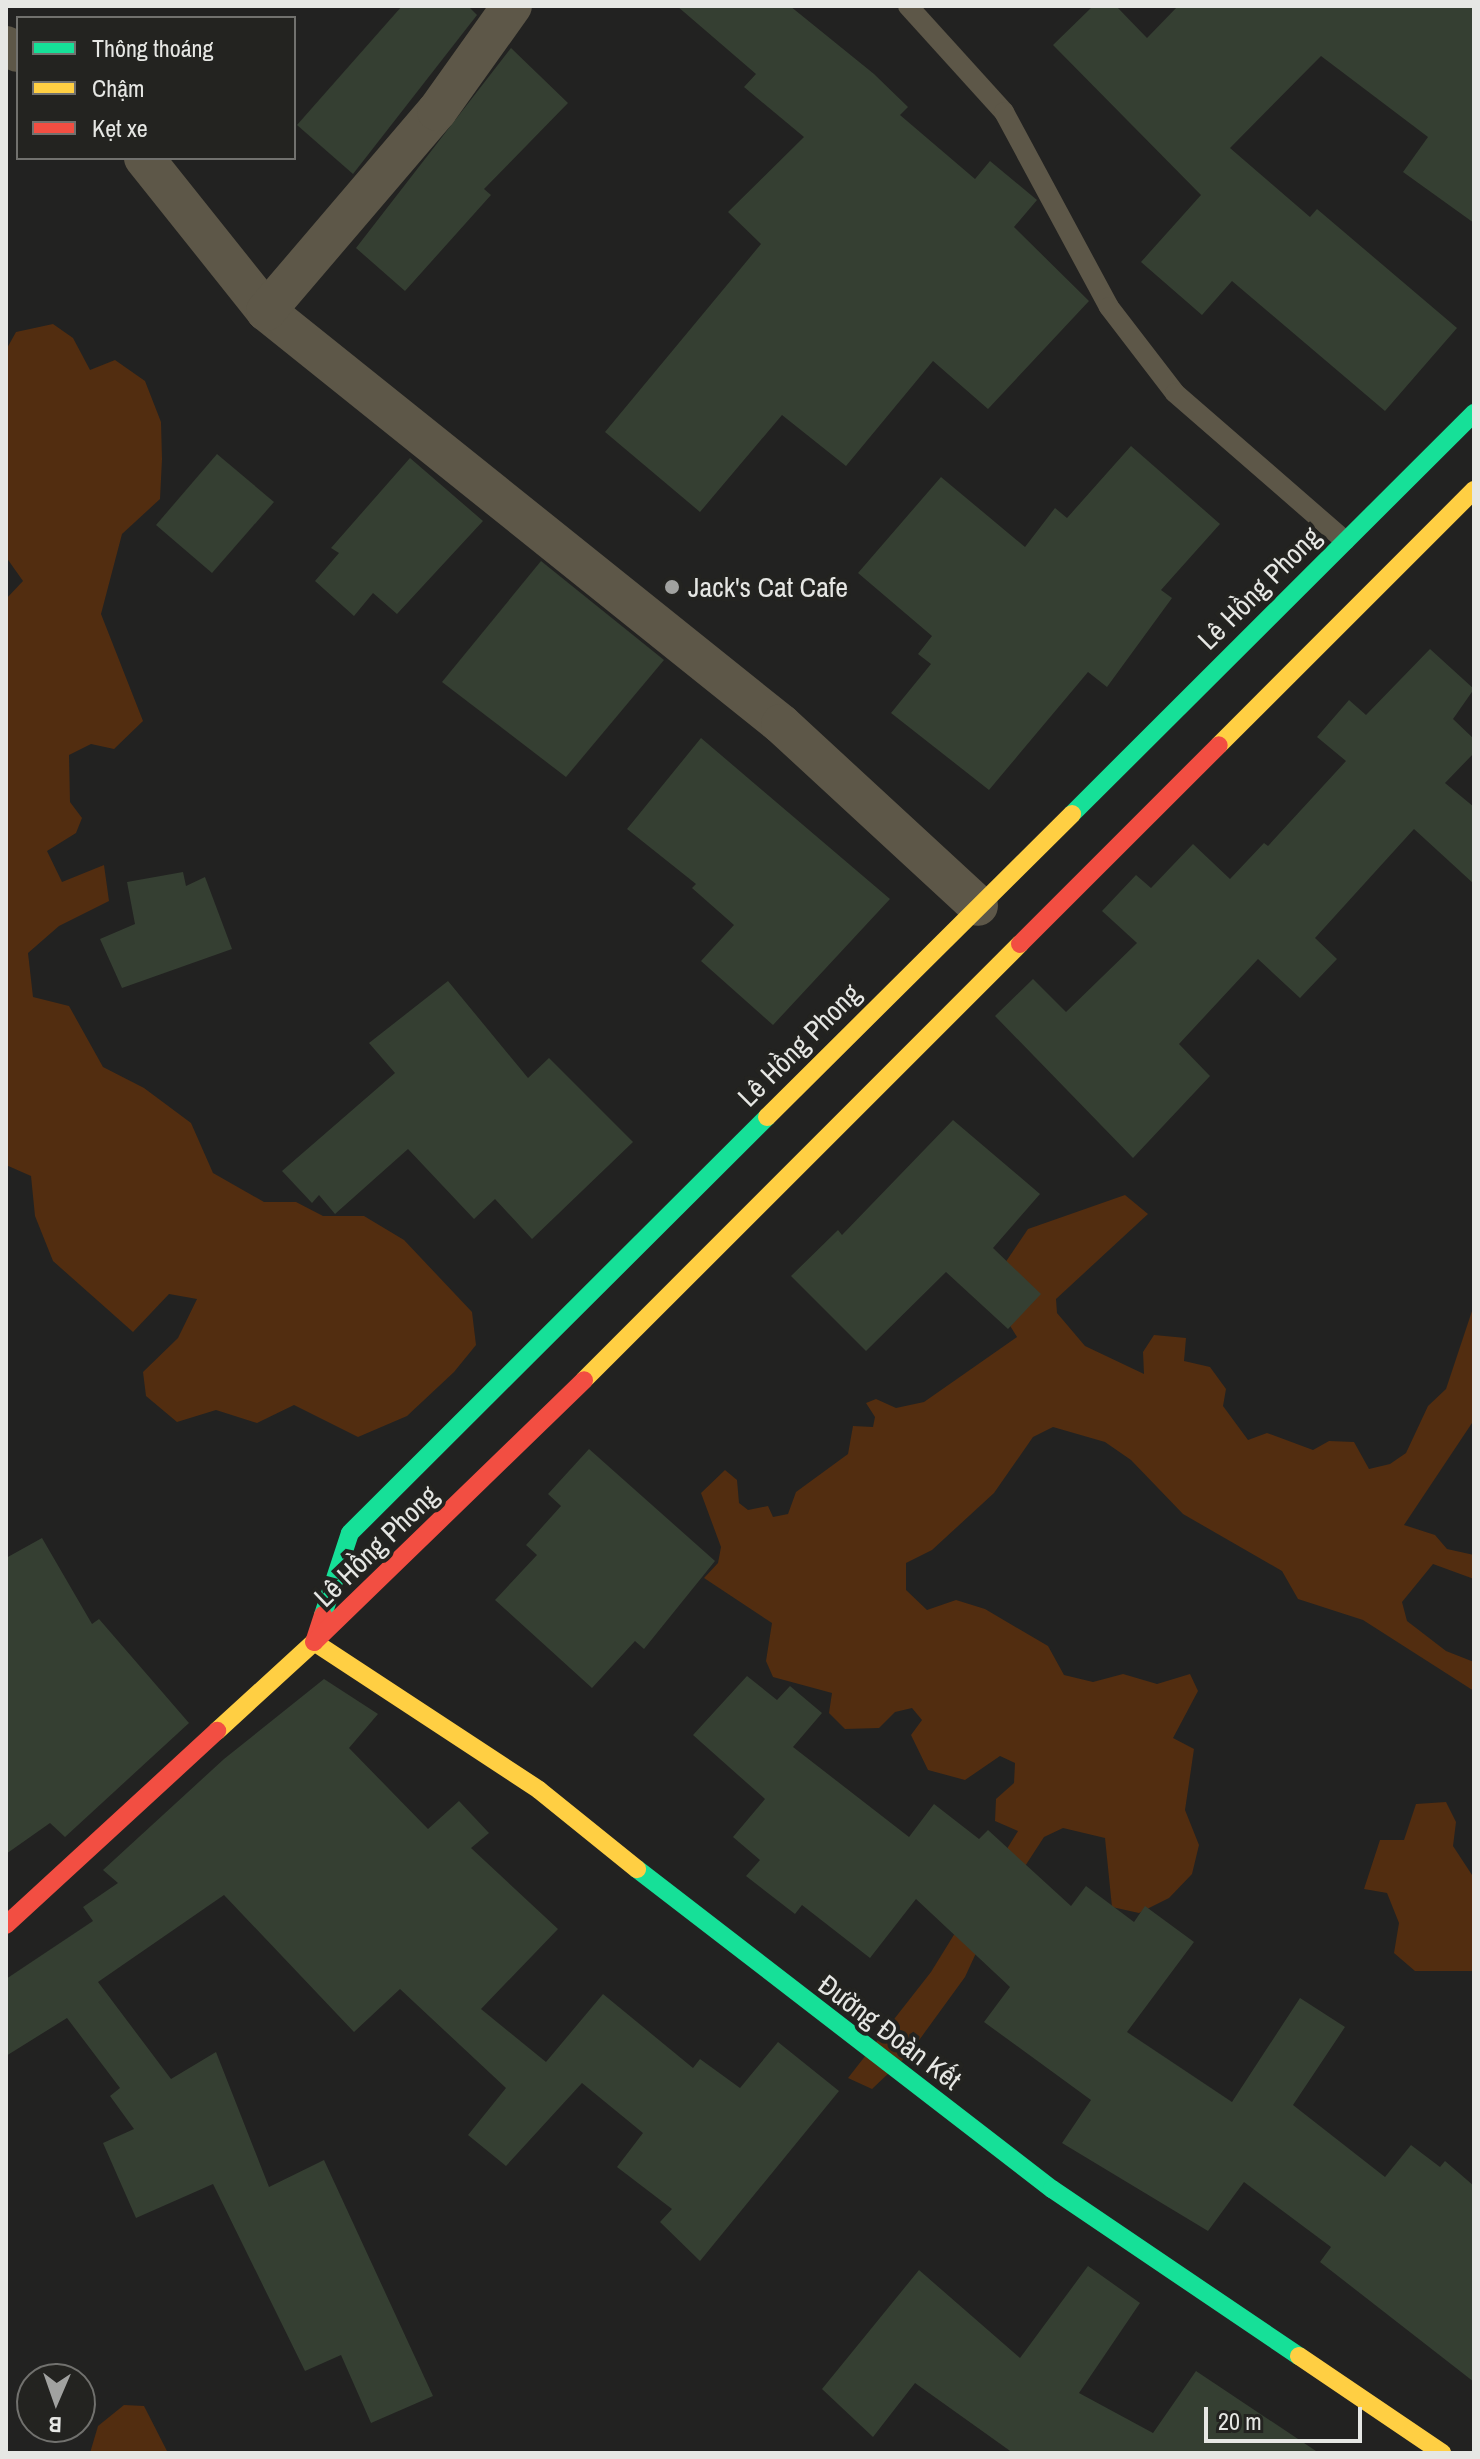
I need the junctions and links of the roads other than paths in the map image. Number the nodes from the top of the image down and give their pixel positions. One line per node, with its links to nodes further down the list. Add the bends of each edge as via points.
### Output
1 (512, 6): 4 (street, via 437,111)
2 (908, 6): 7 (lane, via 1004,112 1109,307 1175,393)
3 (146, 160): 4 (street)
4 (266, 311): 8 (street, via 781,724)
5 (1474, 413): 7 (street, Lê Hồng Phong)
6 (1474, 490): 9 (street, Lê Hồng Phong, via 394,1570)
7 (1345, 541): 8 (street, Lê Hồng Phong)
8 (978, 906): 9 (street, Lê Hồng Phong, via 350,1533)
9 (314, 1642): 10 (street); 11 (street, Đường Đoàn Kết, via 539,1790 806,2004 1052,2189)
10 (6, 1925)
11 (1442, 2453)

